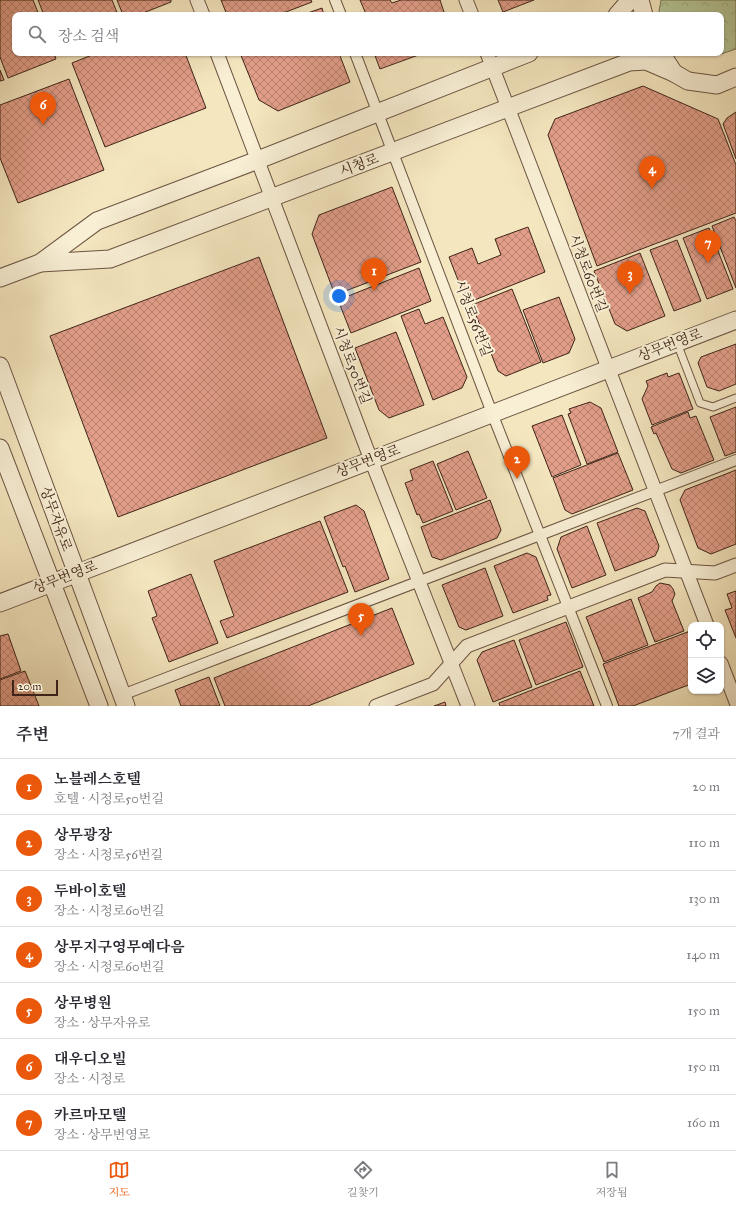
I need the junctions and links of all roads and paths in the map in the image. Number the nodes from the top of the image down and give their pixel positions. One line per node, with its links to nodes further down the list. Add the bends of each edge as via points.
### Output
1 (197, 0): 6 (street)
2 (335, 0): 7 (street)
3 (466, 0): 8 (street)
4 (630, 0): 9 (street)
5 (640, 0): 10 (street)
6 (202, 12)
7 (340, 12)
8 (471, 12)
9 (620, 12)
10 (643, 12)
11 (219, 56): 21 (street, 시청로50번길)
12 (356, 56): 19 (street, 시청로56번길)
13 (512, 56): 15 (street, 시청로)
14 (663, 56): 16 (street)
15 (489, 60): 18 (street, 시청로60번길); 19 (street, 시청로)
16 (674, 73): 17 (street, 시청로, via 688,81 717,85); 18 (street, 시청로, via 646,61 629,62)
17 (736, 77)
18 (508, 108): 20 (street, 시청로); 28 (street, 시청로60번길)
19 (378, 112): 20 (street, 시청로56번길); 21 (street, 시청로)
20 (393, 152): 22 (street, 시청로); 30 (street, 시청로56번길)
21 (258, 160): 22 (street, 시청로50번길); 23 (street, 시청로, via 96,221)
22 (272, 198): 23 (street, 시청로, via 110,259); 32 (street, 시청로50번길)
23 (40, 263): 24 (street, 시청로)
24 (0, 278)
25 (736, 320): 26 (street, 상무번영로)
26 (677, 342): 28 (street, 상무번영로); 29 (lane, via 700,403 713,407)
27 (0, 366): 38 (street, 상무자유로)
28 (608, 369): 30 (street, 상무번영로); 34 (street, 시청로60번길)
29 (736, 398)
30 (492, 413): 32 (street, 상무번영로); 35 (street, 시청로56번길)
31 (0, 448): 39 (street, 상무자유로)
32 (371, 460): 38 (street, 상무번영로); 40 (street, 시청로50번길)
33 (736, 460): 34 (street)
34 (655, 490): 35 (street); 37 (street, 시청로60번길)
35 (541, 535): 40 (street); 42 (street, 시청로56번길)
36 (736, 565): 37 (street, via 715,573)
37 (686, 572): 42 (street, via 665,570); 43 (street, 시청로60번길)
38 (76, 573): 39 (street, 상무번영로); 46 (street, 상무자유로)
39 (51, 582): 41 (street, 상무번영로); 48 (street, 상무자유로)
40 (419, 582): 44 (street, 시청로50번길); 46 (street, 상무자유로)
41 (0, 603)
42 (569, 607): 44 (street, via 467,646); 51 (street, 시청로56번길)
43 (706, 622)
44 (452, 663): 49 (street, via 433,684); 50 (street, 시청로50번길)
45 (724, 671): 47 (street)
46 (124, 700)
47 (736, 702)
48 (98, 706)
49 (376, 706)
50 (468, 706)
51 (607, 706)

